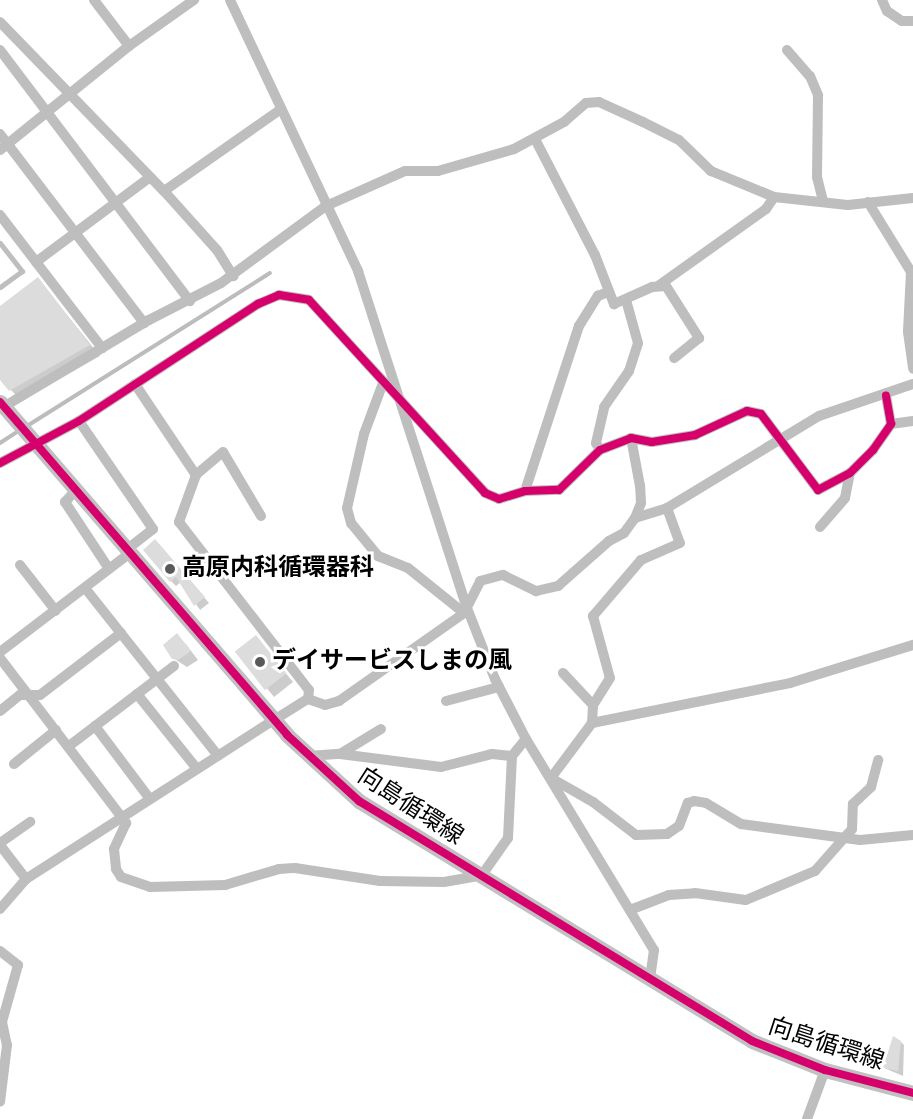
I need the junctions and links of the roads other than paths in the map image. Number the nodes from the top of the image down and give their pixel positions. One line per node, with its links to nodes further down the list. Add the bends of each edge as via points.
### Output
1 (94, 0): 7 (street)
2 (194, 0): 7 (street)
3 (230, 0): 11 (street)
4 (882, 0): 5 (street, via 887,11 902,21)
5 (913, 21)
6 (0, 22): 10 (street)
7 (129, 46): 10 (street)
8 (0, 50): 12 (street)
9 (787, 50): 20 (street, via 810,76 818,94 817,177)
10 (72, 96): 12 (street); 16 (street)
11 (281, 109): 17 (street); 23 (street)
12 (49, 114): 15 (street); 21 (street)
13 (0, 134): 15 (street)
14 (536, 139): 18 (street, via 586,104 599,102 679,140 711,171); 23 (street, via 438,171 405,171); 31 (street, via 595,255)
15 (4, 147): 25 (street)
16 (150, 177): 17 (street); 21 (street)
17 (164, 191): 28 (street, via 217,250)
18 (774, 197): 20 (street); 29 (street, via 766,209 661,280)
19 (913, 198): 22 (street)
20 (823, 201): 22 (street, via 848,205)
21 (115, 202): 25 (street); 33 (street)
22 (868, 202): 34 (street, via 911,272)
23 (326, 206): 28 (street); 43 (street, via 358,271)
24 (0, 215): 27 (street)
25 (75, 232): 27 (street); 35 (street)
26 (0, 243): 30 (lane, via 22,270)
27 (36, 262): 36 (street)
28 (233, 276): 33 (street)
29 (658, 286): 32 (street); 37 (street, via 666,286 699,338)
30 (0, 287)
31 (608, 292): 32 (street, via 614,304); 56 (street, via 598,296 579,326)
32 (626, 300): 51 (street, via 638,343 629,371 604,407 596,443)
33 (190, 301): 35 (street)
34 (911, 305): 38 (street)
35 (144, 323): 36 (street)
36 (102, 348): 44 (street)
37 (674, 357)
38 (913, 369)
39 (383, 383): 40 (street, via 322,312 309,300 292,295 269,298); 43 (street); 65 (street, via 364,434 347,508 351,523 378,555 408,568)
40 (135, 384): 45 (street); 54 (street)
41 (913, 384): 42 (street)
42 (886, 395): 47 (street); 49 (street, via 819,416)
43 (401, 404): 56 (street, via 485,493 499,499); 65 (street)
44 (3, 407): 50 (main road, 向島循環線)
45 (79, 421): 50 (street); 61 (street, via 153,529)
46 (913, 421): 47 (street)
47 (891, 424): 53 (street)
48 (631, 438): 49 (street, via 652,442 695,435 747,411 761,414); 51 (street); 59 (street, via 641,503)
49 (782, 441): 53 (street, via 818,490); 57 (street)
50 (33, 442): 52 (street); 55 (main road, 向島循環線)
51 (600, 450): 56 (street, via 560,490)
52 (0, 463)
53 (850, 473): 60 (street, via 845,498)
54 (196, 475): 58 (street, via 223,452); 77 (street, via 179,522 309,690)
55 (75, 491): 61 (main road, 向島循環線); 63 (street, via 64,502)
56 (525, 491)
57 (667, 508): 59 (street); 79 (street, via 680,543 641,560 593,616 610,678)
58 (261, 516)
59 (635, 518): 65 (street, via 624,533 609,541 558,586 537,591 503,575 492,576 473,590)
60 (820, 527)
61 (128, 551): 63 (street); 81 (main road, 向島循環線)
62 (20, 565): 66 (street)
63 (109, 569): 64 (street)
64 (85, 588): 66 (street); 67 (street)
65 (465, 610): 74 (street); 77 (street, via 339,701 325,705)
66 (56, 611): 69 (street)
67 (120, 633): 73 (street); 76 (street, via 40,695)
68 (913, 645): 82 (street, via 790,683)
69 (0, 652)
70 (0, 658): 76 (street)
71 (174, 666): 73 (street)
72 (563, 673): 79 (street)
73 (156, 680): 75 (street); 89 (street)
74 (499, 687): 78 (street); 86 (street)
75 (137, 694): 83 (street); 94 (street)
76 (28, 695): 80 (street, via 20,695); 85 (street)
77 (308, 699): 81 (street)
78 (446, 701)
79 (593, 705): 82 (street)
80 (0, 711)
81 (274, 720): 89 (street); 90 (main road, 向島循環線)
82 (592, 723): 95 (street)
83 (95, 726): 87 (street); 96 (street)
84 (381, 729): 88 (street)
85 (56, 730): 87 (street); 93 (street)
86 (526, 740): 91 (street); 95 (street)
87 (69, 746): 97 (street)
88 (340, 754): 90 (street); 91 (street, via 441,767 492,754)
89 (218, 756): 94 (street)
90 (308, 756): 102 (main road, 向島循環線, via 359,801)
91 (512, 756): 102 (street, via 508,838)
92 (878, 760): 100 (street, via 871,787 853,804 852,829)
93 (14, 764)
94 (197, 769): 96 (street)
95 (551, 778): 100 (street, via 593,802 636,835 668,834 679,826 688,803 694,801 706,803 741,824); 105 (street)
96 (150, 800): 97 (street)
97 (122, 818): 102 (street, via 126,823 114,849 116,868 121,877 150,887 225,885 295,868 380,881 444,882); 103 (street)
98 (30, 822): 101 (street)
99 (913, 835): 100 (street)
100 (845, 839): 105 (street, via 815,871 761,896 746,900 695,893 669,895)
101 (0, 844): 103 (street)
102 (482, 875): 107 (main road, 向島循環線)
103 (26, 879): 104 (street)
104 (0, 909)
105 (630, 910): 107 (street, via 654,950)
106 (0, 951): 110 (street, via 18,965 2,1022 7,1045)
107 (650, 978): 108 (main road, 向島循環線, via 752,1041)
108 (825, 1070): 109 (main road, 向島循環線); 111 (street)
109 (913, 1093)
110 (0, 1102)
111 (807, 1119)

